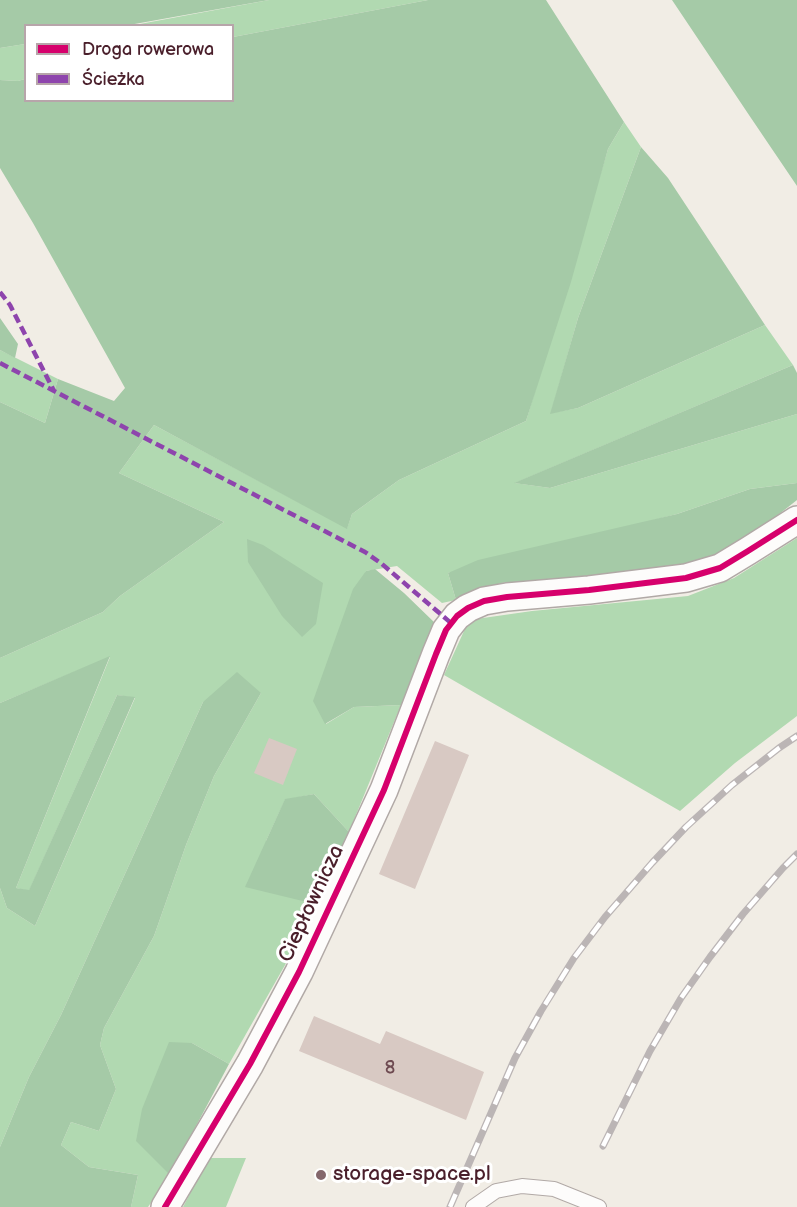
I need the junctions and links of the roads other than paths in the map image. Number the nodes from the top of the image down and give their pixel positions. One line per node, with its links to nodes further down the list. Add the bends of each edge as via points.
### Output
1 (797, 520): 2 (street, Ciepłownicza, via 720,568 686,578 507,597 484,601 457,616 446,630 384,790 299,972 250,1064)
2 (165, 1207)
3 (473, 1207): 4 (lane, via 496,1191 522,1186 554,1189)
4 (599, 1207)

